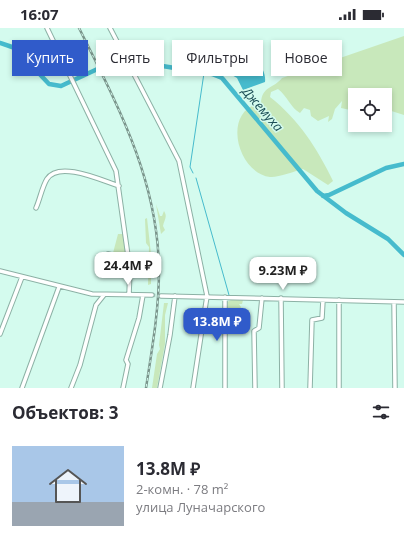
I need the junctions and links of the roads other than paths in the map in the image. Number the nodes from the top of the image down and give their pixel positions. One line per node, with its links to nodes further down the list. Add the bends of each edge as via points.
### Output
1 (47, 28): 3 (street, via 116,171)
2 (110, 28): 17 (street, via 179,161)
3 (119, 186): 4 (street, via 68,170 57,172 47,179); 6 (street)
4 (36, 208)
5 (108, 254): 6 (street)
6 (129, 259): 11 (street)
7 (0, 271): 8 (street)
8 (22, 277): 9 (street); 26 (street)
9 (59, 287): 10 (street); 27 (street)
10 (92, 294): 12 (street); 25 (street)
11 (129, 294): 12 (street); 13 (street)
12 (104, 295): 25 (street)
13 (143, 295): 14 (street); 29 (street, via 126,360 128,364)
14 (152, 295)
15 (161, 296): 16 (street)
16 (175, 296): 17 (street); 30 (street)
17 (207, 296): 18 (street); 31 (street)
18 (225, 297): 19 (street); 32 (street)
19 (262, 298): 20 (street); 33 (street, via 260,328 254,331)
20 (281, 298): 21 (street); 34 (street)
21 (323, 300): 22 (street); 35 (street, via 322,318 312,320)
22 (339, 300): 23 (street); 36 (street)
23 (394, 302): 24 (street); 37 (street)
24 (404, 302)
25 (97, 304): 28 (street)
26 (0, 334)
27 (22, 388)
28 (71, 388)
29 (123, 388)
30 (160, 388)
31 (193, 388)
32 (225, 388)
33 (255, 388)
34 (282, 388)
35 (310, 388)
36 (339, 388)
37 (395, 388)

